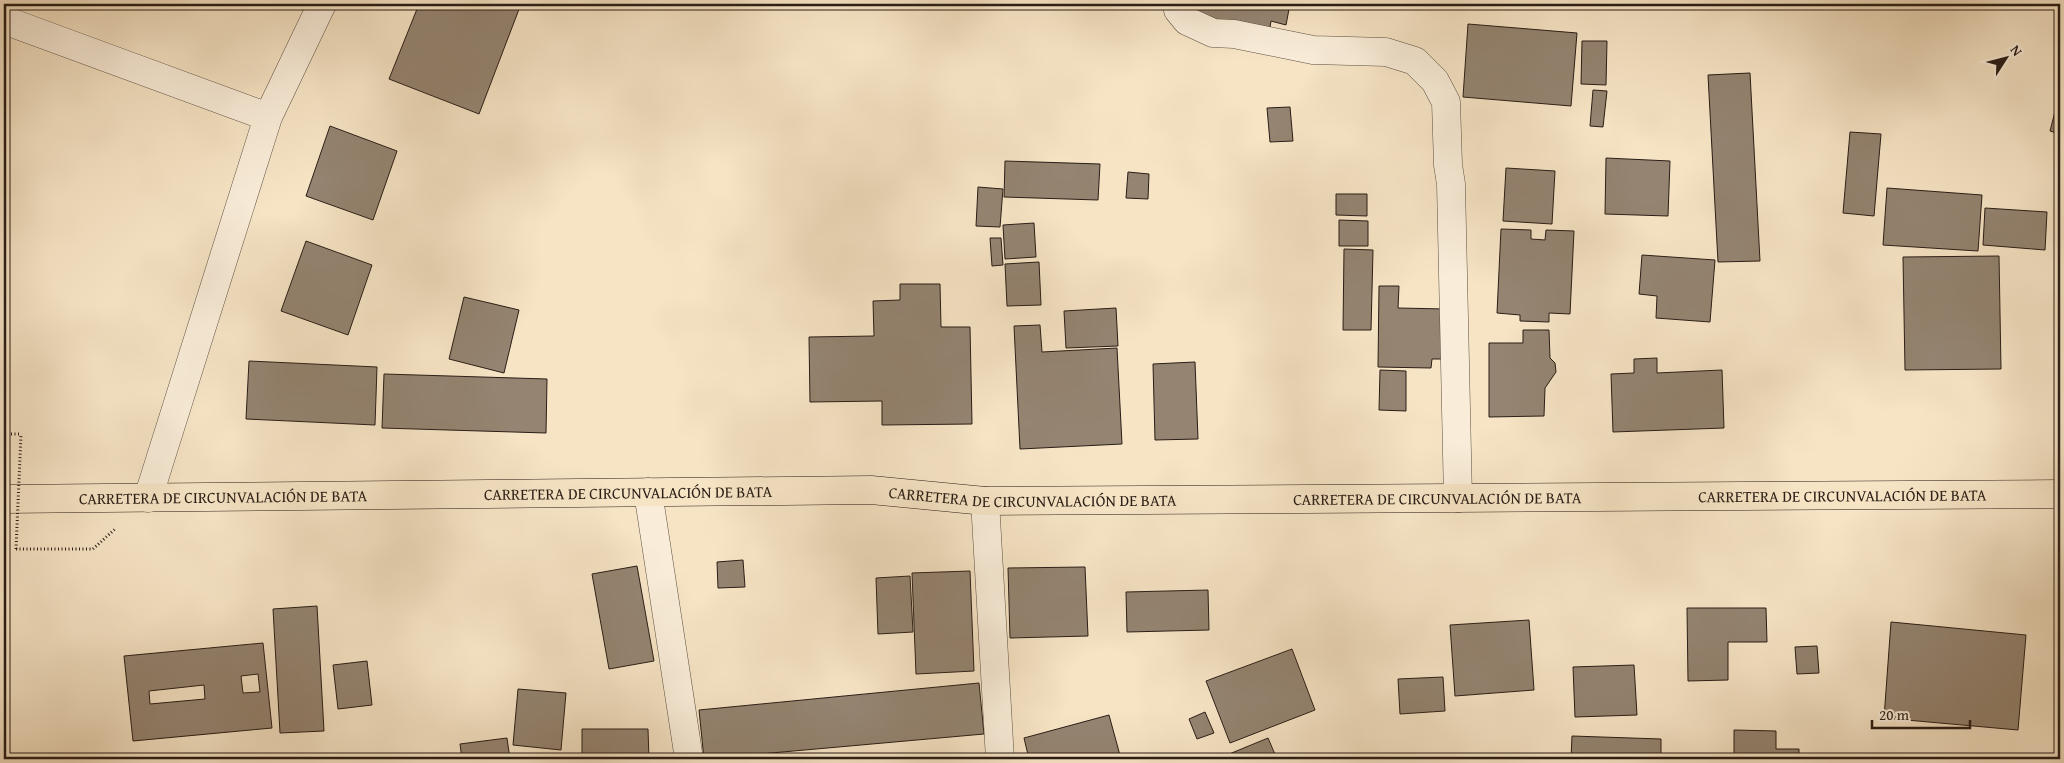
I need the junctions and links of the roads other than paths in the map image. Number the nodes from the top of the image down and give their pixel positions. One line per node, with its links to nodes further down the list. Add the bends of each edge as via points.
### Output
1 (322, 4): 4 (street)
2 (1177, 4): 8 (street, via 1187,21 1213,33 1234,34 1313,50 1386,52 1415,61 1435,81 1446,102 1451,184)
3 (4, 20): 4 (street)
4 (268, 117): 7 (street)
5 (648, 492): 7 (main road, CARRETERA DE CIRCUNVALACIÓN DE BATA); 10 (main road, CARRETERA DE CIRCUNVALACIÓN DE BATA, via 871,490); 11 (street)
6 (2060, 494): 8 (main road, CARRETERA DE CIRCUNVALACIÓN DE BATA)
7 (148, 498): 9 (main road, CARRETERA DE CIRCUNVALACIÓN DE BATA)
8 (1458, 498): 10 (main road, CARRETERA DE CIRCUNVALACIÓN DE BATA)
9 (4, 500)
10 (985, 501): 12 (street)
11 (689, 759)
12 (1000, 759)

